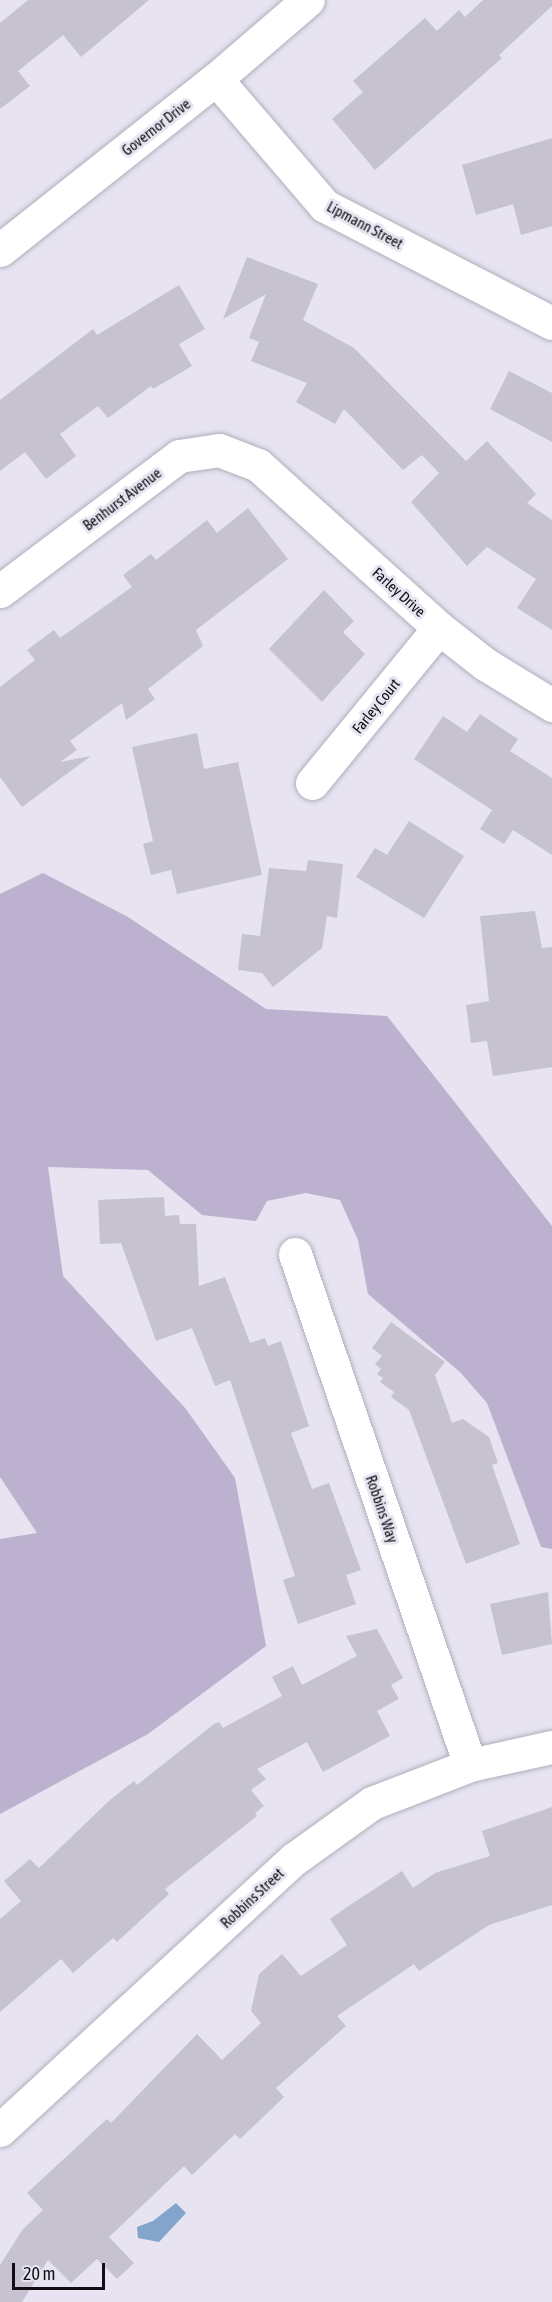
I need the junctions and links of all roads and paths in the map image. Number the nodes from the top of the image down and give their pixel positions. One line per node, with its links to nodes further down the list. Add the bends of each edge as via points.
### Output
1 (308, 0): 2 (street, Governor Drive)
2 (216, 79): 3 (street, Governor Drive); 4 (street, Lipmann Street, via 325,206)
3 (0, 250)
4 (552, 323)
5 (258, 465): 6 (street, Benhurst Avenue, via 219,450 179,456); 7 (street, Farley Drive)
6 (1, 587)
7 (439, 628): 8 (street, Farley Drive, via 485,664); 9 (street, Farley Court)
8 (552, 705)
9 (312, 783)
10 (295, 1254): 12 (street, Robbins Way)
11 (552, 1747): 12 (street, Robbins Street)
12 (470, 1765): 13 (street, Robbins Street, via 372,1803 294,1859)
13 (0, 2130)

